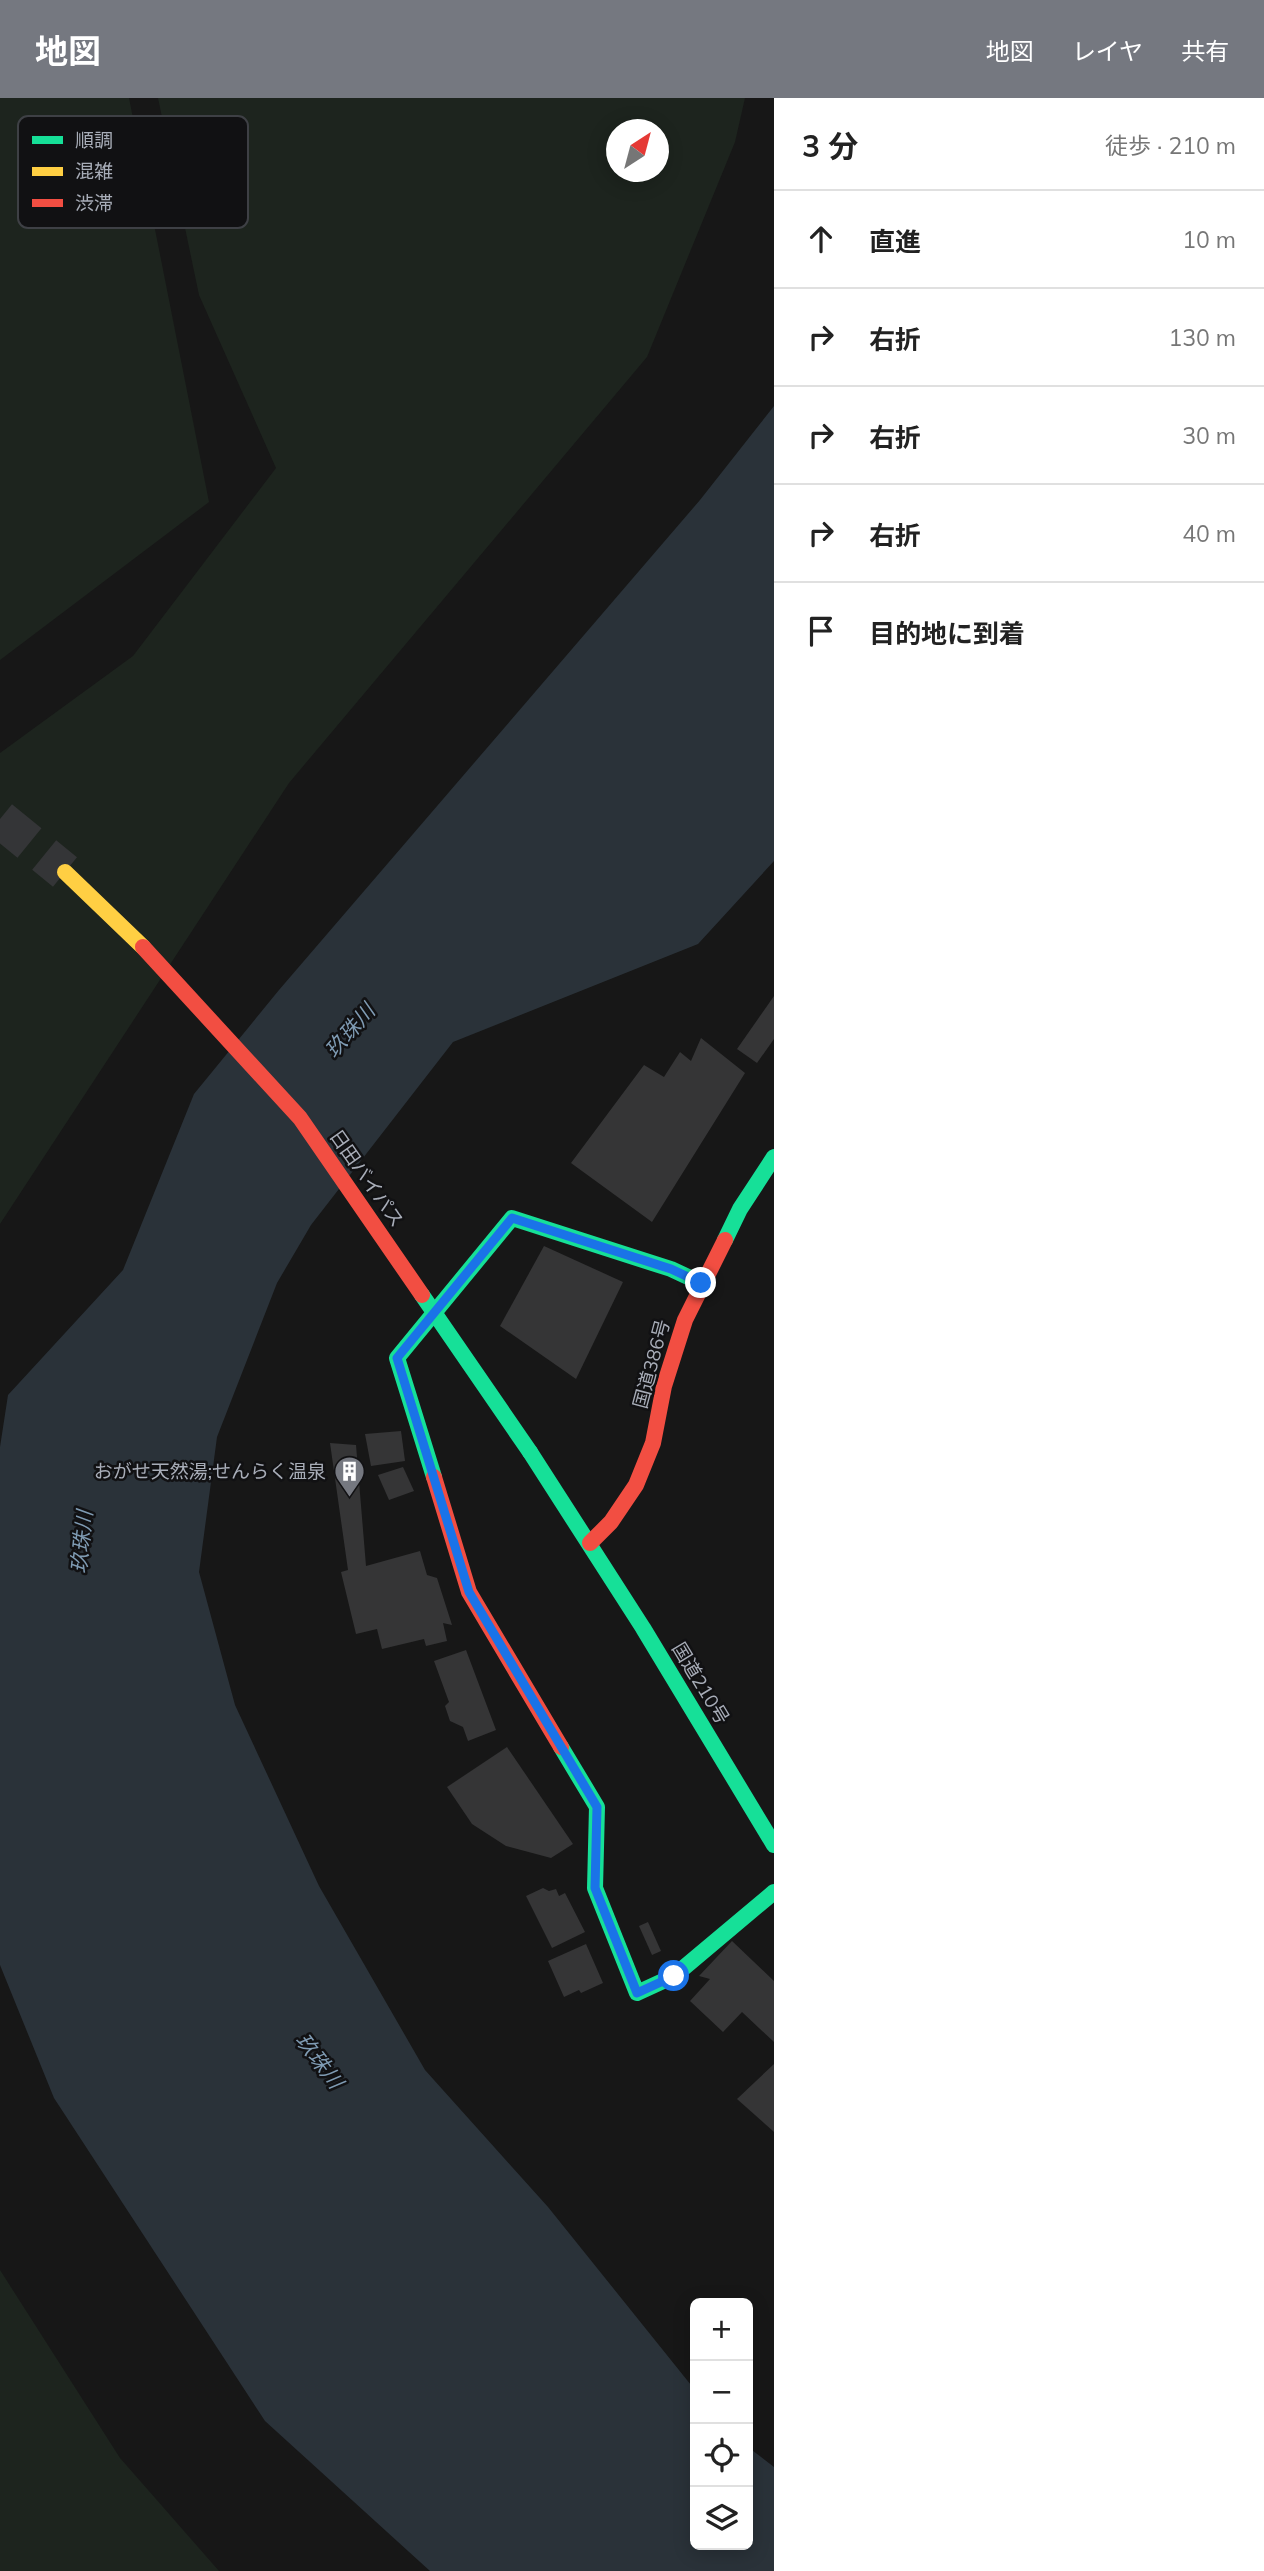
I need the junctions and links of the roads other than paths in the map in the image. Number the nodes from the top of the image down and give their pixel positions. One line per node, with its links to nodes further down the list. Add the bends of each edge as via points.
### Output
1 (65, 872): 4 (main road, 日田バイパス, bridge, via 144,947 300,1118)
2 (774, 1157): 3 (main road, 国道386号)
3 (701, 1283): 4 (main road, 国道386号, via 664,1386 646,1464 611,1522); 6 (main road, via 512,1218 397,1358 469,1592 597,1807 595,1888 637,1993 674,1976)
4 (590, 1543): 5 (main road, 国道210号)
5 (774, 1845)
6 (774, 1892)

